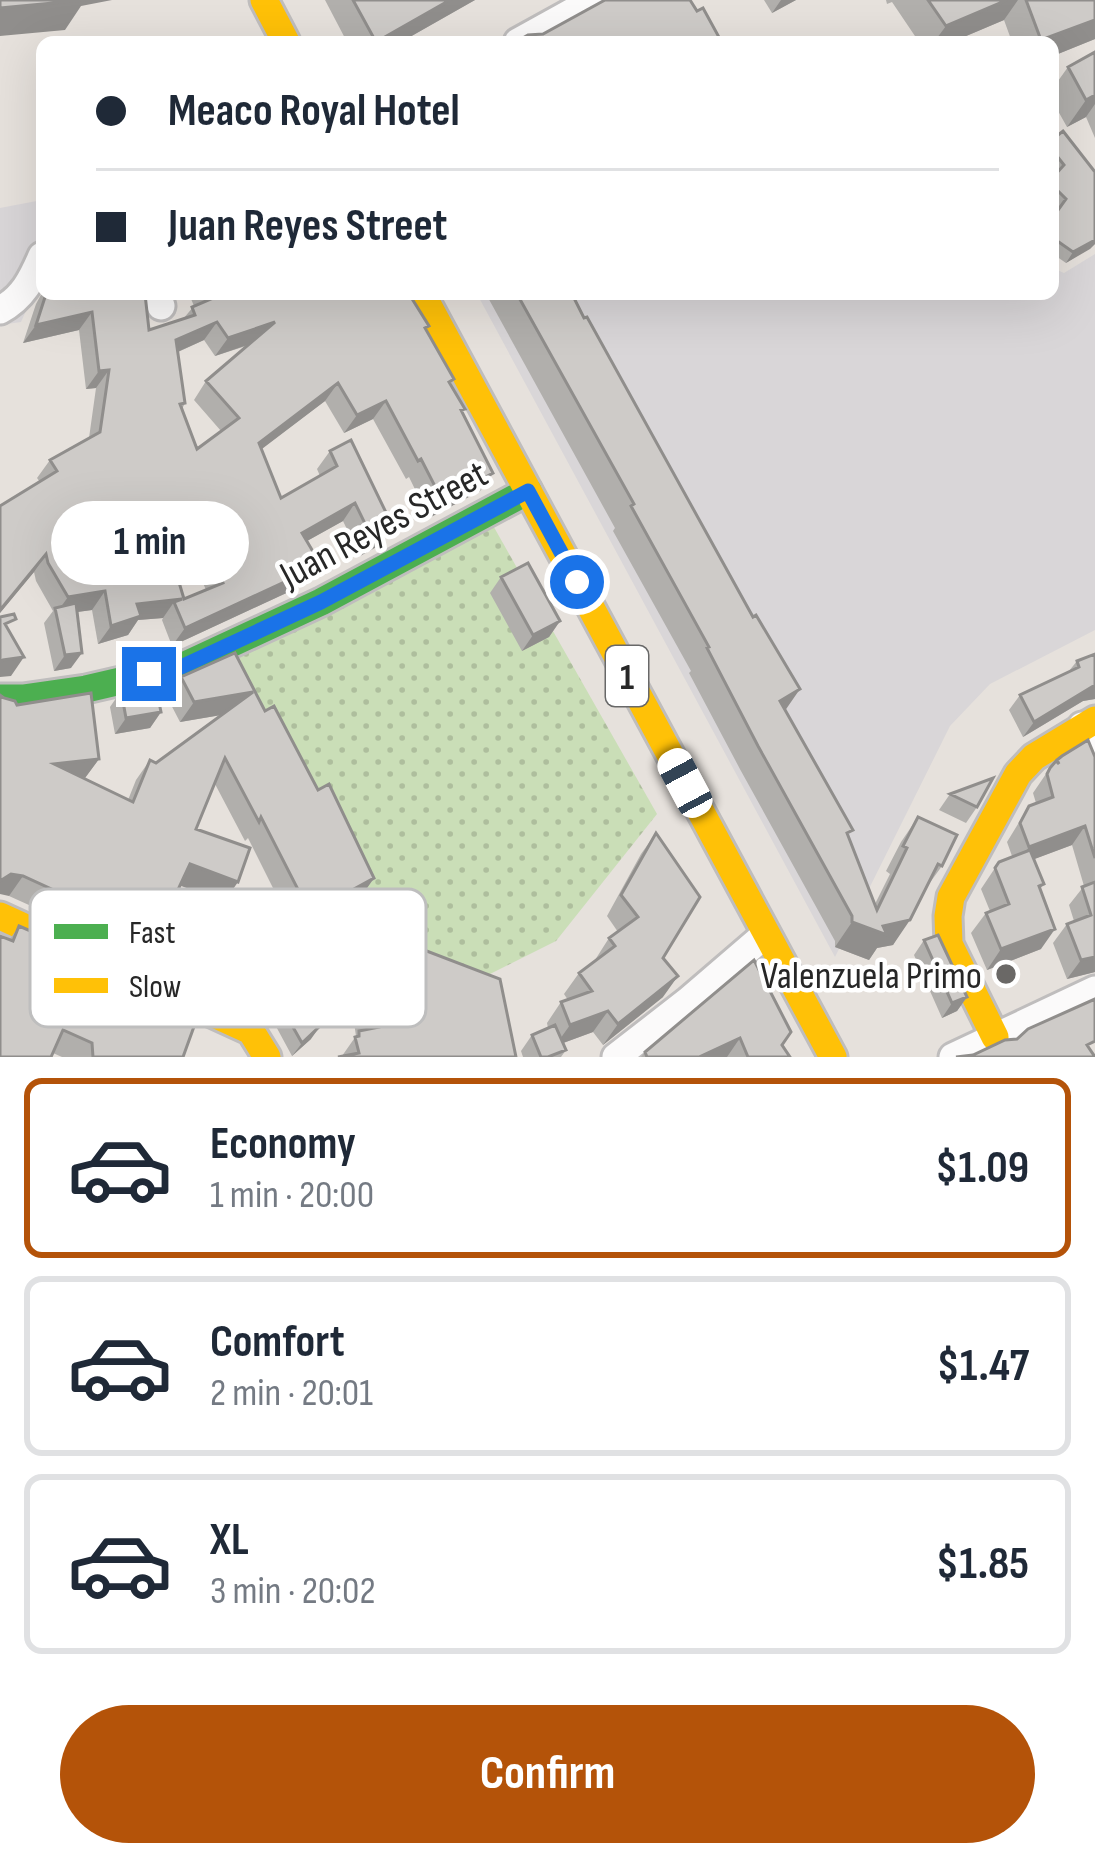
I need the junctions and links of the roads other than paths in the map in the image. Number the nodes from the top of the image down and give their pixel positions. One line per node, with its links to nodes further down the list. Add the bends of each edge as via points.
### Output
1 (264, 0): 3 (main road)
2 (594, 0): 4 (street)
3 (283, 36)
4 (529, 36)
5 (36, 270): 7 (street)
6 (425, 300): 8 (main road, 1)
7 (0, 310)
8 (528, 491): 9 (main road, Juan Reyes Street, via 181,667); 14 (main road, 1)
9 (0, 698)
10 (1088, 723): 11 (street); 17 (main road, via 1018,774 951,897 950,944)
11 (1095, 755)
12 (0, 916): 13 (main road)
13 (30, 930)
14 (766, 934): 19 (street); 20 (main road, 1)
15 (1095, 990): 17 (street)
16 (244, 1027): 18 (main road)
17 (995, 1037): 21 (street)
18 (267, 1057)
19 (616, 1057)
20 (832, 1057)
21 (953, 1057)

